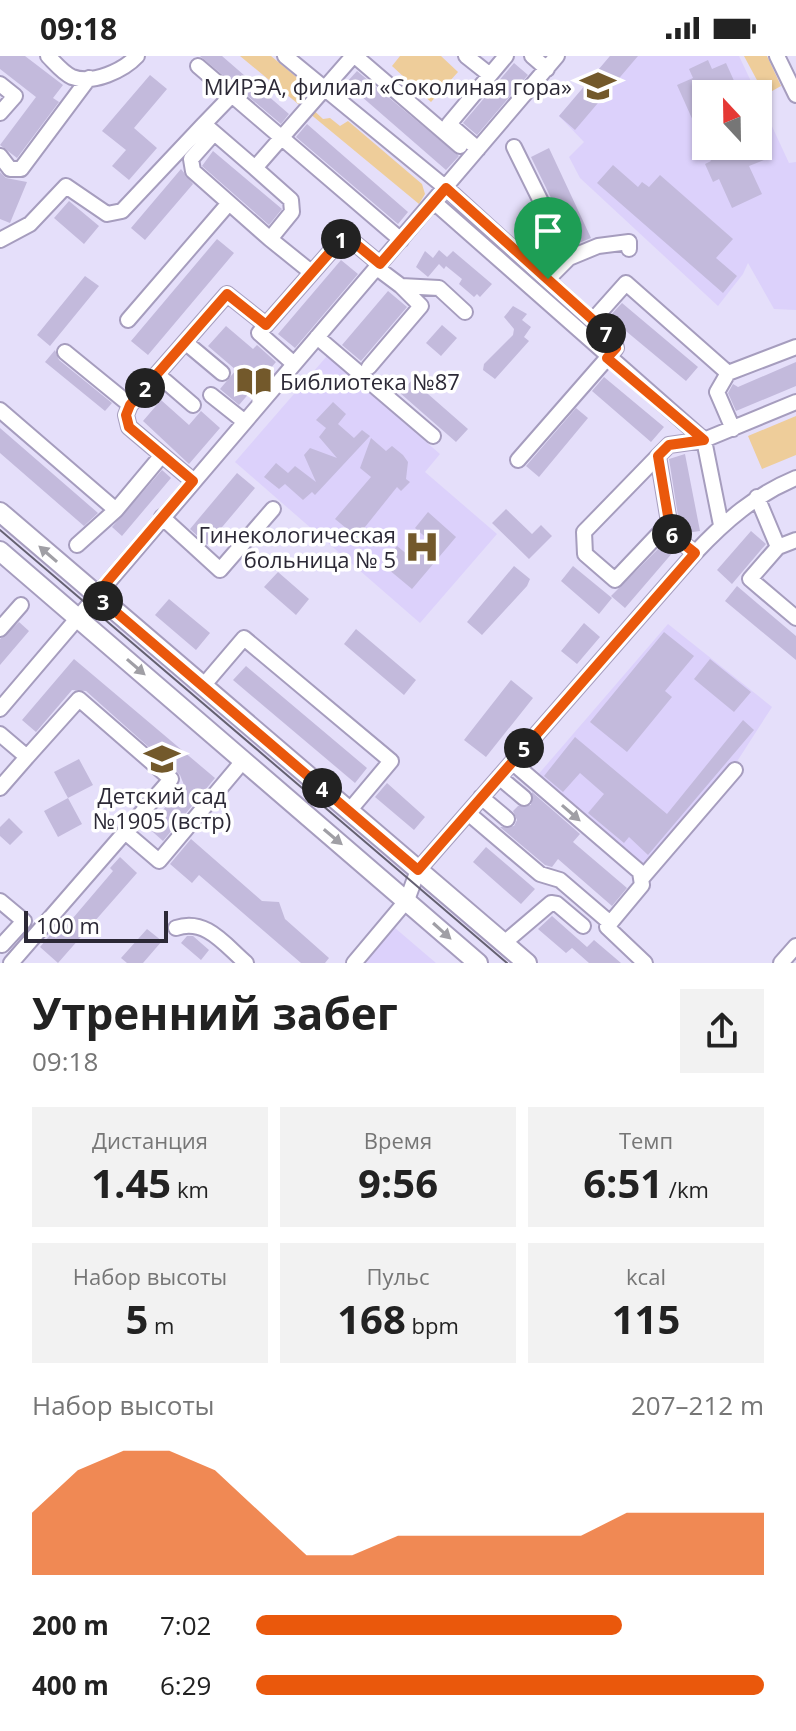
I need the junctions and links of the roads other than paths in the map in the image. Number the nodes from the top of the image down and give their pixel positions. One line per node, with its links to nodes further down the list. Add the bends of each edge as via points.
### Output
1 (48, 56): 13 (street, via 73,77)
2 (137, 56): 13 (street, via 123,69)
3 (285, 56): 15 (street)
4 (354, 56): 15 (street); 21 (street)
5 (466, 56): 12 (street)
6 (506, 56): 12 (street)
7 (532, 56): 11 (street)
8 (557, 56): 11 (street)
9 (777, 56): 17 (street)
10 (198, 66): 16 (street)
11 (547, 69): 23 (street)
12 (490, 75): 23 (street, via 449,124)
13 (89, 78): 24 (street, via 21,169 10,169)
14 (0, 84): 18 (street, via 15,96)
15 (324, 89): 20 (street); 26 (street)
16 (232, 95): 19 (street); 20 (street)
17 (796, 95)
18 (0, 113)
19 (209, 129): 25 (street); 28 (street, via 190,165); 30 (street, via 122,211 101,212 66,186 30,224)
20 (281, 138): 25 (street); 31 (street)
21 (460, 146)
22 (514, 147): 33 (street)
23 (478, 149): 26 (street)
24 (0, 156)
25 (255, 168): 29 (street, via 293,207)
26 (446, 188): 27 (street); 36 (street)
27 (434, 202): 31 (street); 46 (street)
28 (229, 203): 29 (street); 39 (street)
29 (270, 239): 35 (street)
30 (0, 240)
31 (401, 240): 34 (street)
32 (629, 249): 33 (street, via 629,242 598,246)
33 (569, 258): 36 (street)
34 (379, 266): 35 (street, via 345,235); 37 (street); 42 (street)
35 (311, 272): 41 (street)
36 (548, 279): 40 (street)
37 (401, 286): 38 (street, via 439,288); 48 (street, via 421,306)
38 (465, 312)
39 (128, 320)
40 (593, 320): 46 (street, via 614,341 616,348); 50 (street, via 626,283)
41 (266, 325): 43 (street, via 227,294); 47 (street, via 259,333)
42 (317, 337): 47 (street); 59 (street)
43 (185, 342): 49 (street); 51 (street)
44 (796, 347): 50 (street)
45 (65, 352): 54 (street)
46 (607, 358): 60 (street); 63 (street)
47 (294, 364): 57 (street)
48 (369, 367)
49 (222, 373)
50 (728, 373): 58 (street, via 717,392)
51 (157, 374): 54 (street); 55 (street)
52 (211, 395): 57 (street)
53 (796, 402): 58 (street)
54 (130, 405): 61 (street, via 129,427)
55 (193, 405)
56 (1, 414): 68 (street)
57 (245, 422): 65 (street)
58 (733, 429): 60 (street)
59 (433, 436)
60 (704, 440): 62 (street, via 669,445); 72 (street)
61 (162, 455): 65 (street); 68 (street)
62 (658, 456): 71 (street); 71 (street, via 584,532 585,554 615,580)
63 (518, 460)
64 (796, 478): 66 (street)
65 (193, 481): 70 (street)
66 (757, 497): 72 (street); 75 (street)
67 (273, 509): 70 (street, via 220,570)
68 (116, 510): 74 (street)
69 (0, 512): 78 (main road, one-way to 69)
70 (162, 517): 78 (street)
71 (669, 523): 77 (street, via 671,534)
72 (721, 525): 77 (street)
73 (796, 540): 75 (street)
74 (77, 545)
75 (778, 547): 81 (street, via 750,579)
76 (0, 551): 80 (main road)
77 (695, 553): 88 (street)
78 (96, 595): 80 (street); 83 (main road)
79 (21, 605): 82 (street)
80 (77, 616): 84 (street); 87 (main road, one-way to 87)
81 (796, 618)
82 (0, 629)
83 (203, 686): 94 (main road); 94 (street, via 244,638 391,761)
84 (0, 709)
85 (0, 734): 86 (street)
86 (27, 757): 91 (street); 97 (street, via 79,699 171,779)
87 (243, 761): 97 (street, via 159,861); 100 (main road, one-way to 100)
88 (512, 762): 90 (street); 99 (street, one-way to 99)
89 (735, 770): 99 (street)
90 (499, 777): 92 (street); 93 (street)
91 (0, 788)
92 (481, 797): 95 (street); 96 (street)
93 (524, 798)
94 (349, 811): 98 (main road)
95 (468, 813): 98 (street); 102 (street, via 540,874 560,880)
96 (507, 819)
97 (125, 832): 109 (street)
98 (418, 870): 100 (street); 105 (main road)
99 (643, 877): 102 (street, via 642,885)
100 (407, 900): 111 (street); 112 (main road, one-way to 112)
101 (0, 901): 106 (street, via 24,921)
102 (609, 922): 114 (street, via 609,932)
103 (583, 926): 105 (street, via 551,903)
104 (176, 928): 110 (street, via 203,926)
105 (504, 943): 113 (main road)
106 (1, 944): 108 (street)
107 (796, 946): 115 (street)
108 (4, 963)
109 (11, 963)
110 (246, 963)
111 (354, 963)
112 (478, 963)
113 (527, 963)
114 (645, 963)
115 (781, 963)

